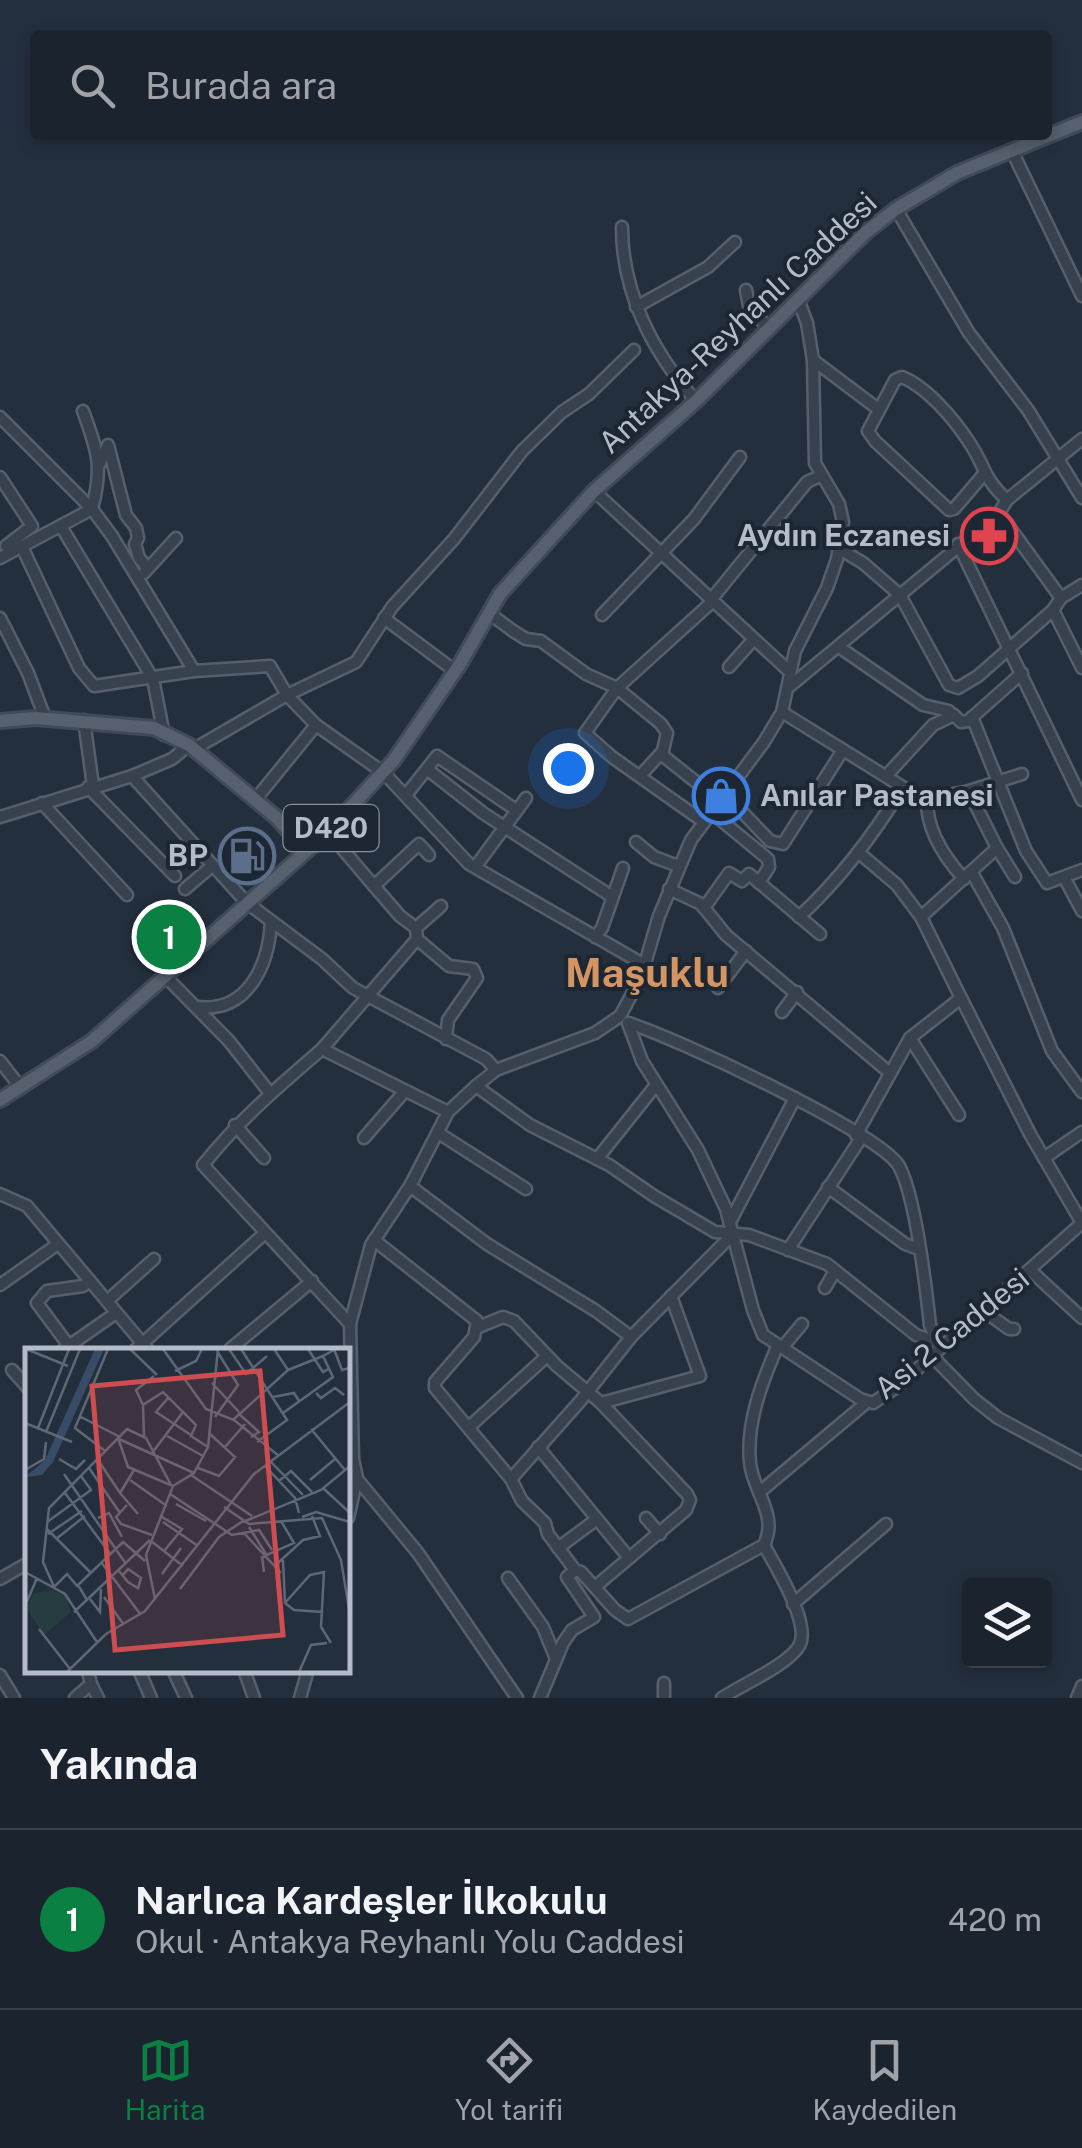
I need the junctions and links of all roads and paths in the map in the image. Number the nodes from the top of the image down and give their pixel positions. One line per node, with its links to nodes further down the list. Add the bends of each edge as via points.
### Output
1 (1082, 122): 2 (main road, Antakya-Reyhanlı Caddesi / D420)
2 (1052, 135)
3 (1040, 140): 4 (main road, Antakya-Reyhanlı Caddesi / D420)
4 (1012, 152): 5 (main road, Antakya-Reyhanlı Caddesi / D420, via 956,173); 9 (street)
5 (896, 209): 10 (main road, Antakya-Reyhanlı Caddesi / D420); 21 (street, via 968,333)
6 (622, 228): 11 (street)
7 (735, 242): 11 (street, via 708,267)
8 (746, 290): 12 (street, via 749,306)
9 (1082, 296)
10 (798, 299): 12 (main road, Antakya-Reyhanlı Caddesi / D420); 14 (street)
11 (636, 307): 15 (street, via 664,364)
12 (769, 329): 15 (main road, Antakya-Reyhanlı Caddesi / D420)
13 (634, 350): 49 (street, via 522,451)
14 (813, 360): 16 (street); 24 (street, via 815,463)
15 (696, 401): 26 (main road, Antakya-Reyhanlı Caddesi / D420)
16 (878, 409): 23 (street, via 895,380 912,381 959,428); 23 (street, via 868,432 950,510)
17 (84, 411): 22 (street)
18 (0, 418): 30 (street)
19 (1082, 439): 21 (street)
20 (740, 457): 38 (street)
21 (1058, 458): 28 (street); 29 (street)
22 (98, 466): 30 (street); 39 (street, via 108,445)
23 (984, 474): 29 (street)
24 (822, 475): 37 (street, via 843,512); 44 (street, via 808,482)
25 (0, 477): 27 (street)
26 (594, 491): 38 (street); 46 (main road, D420)
27 (6, 495): 36 (street, via 32,526)
28 (1082, 498)
29 (1007, 500): 31 (street)
30 (92, 509): 32 (street); 40 (street)
31 (999, 513): 34 (street); 43 (street)
32 (62, 528): 35 (street); 59 (street)
33 (176, 538): 39 (street)
34 (958, 544): 42 (street); 51 (street)
35 (22, 547): 36 (street); 59 (street, via 72,655 94,686)
36 (4, 548)
37 (838, 548): 42 (street); 57 (street)
38 (660, 555): 44 (street); 47 (street)
39 (147, 567): 40 (street)
40 (140, 582): 55 (street)
41 (1082, 585): 43 (street)
42 (900, 595): 52 (street); 61 (street, via 949,684)
43 (1061, 598): 45 (street)
44 (711, 601): 50 (street); 60 (street)
45 (1053, 610): 51 (street); 54 (street)
46 (489, 613): 56 (main road, D420); 60 (street)
47 (602, 615)
48 (0, 618): 67 (street)
49 (384, 618): 56 (street); 63 (street, via 356,662)
50 (753, 640): 53 (street); 57 (street)
51 (1009, 645): 58 (street); 61 (street)
52 (838, 647): 62 (street); 65 (street, via 923,705)
53 (730, 668)
54 (1082, 668)
55 (194, 671): 59 (street); 63 (street, via 270,666)
56 (455, 671): 76 (main road, D420)
57 (790, 672): 62 (street)
58 (1022, 673): 66 (street); 90 (street)
59 (153, 679): 71 (street)
60 (617, 688): 74 (street, via 661,724 667,734); 78 (street, via 584,733)
61 (958, 688): 65 (street)
62 (789, 690): 64 (street)
63 (287, 696): 70 (street); 72 (street)
64 (782, 712): 73 (street); 86 (street)
65 (951, 713): 66 (street, via 961,722); 80 (street)
66 (972, 717): 81 (street)
67 (45, 718): 68 (main road); 69 (main road)
68 (84, 720): 71 (main road); 82 (street)
69 (0, 721)
70 (316, 725): 76 (street); 89 (street)
71 (164, 734): 72 (main road)
72 (192, 747): 79 (street); 89 (main road)
73 (843, 750): 80 (street); 86 (street, via 783,844 770,841)
74 (661, 753): 78 (street); 86 (street)
75 (427, 769): 85 (street); 92 (street, via 436,756); 95 (street)
76 (384, 773): 85 (street); 96 (main road, D420)
77 (1022, 774): 81 (street)
78 (641, 775): 93 (street)
79 (132, 776): 82 (street); 102 (street)
80 (886, 776): 83 (street)
81 (996, 782): 84 (street); 110 (street, via 1042,879)
82 (91, 786): 91 (street); 107 (street)
83 (902, 788): 88 (street); 100 (street)
84 (966, 792): 88 (street); 98 (street)
85 (406, 795): 103 (street)
86 (722, 797): 93 (street)
87 (526, 798): 92 (street)
88 (928, 799): 108 (street, via 936,838)
89 (255, 800): 99 (main road)
90 (1082, 800)
91 (42, 803): 94 (street); 115 (street)
92 (516, 810): 95 (street)
93 (708, 817): 104 (street); 111 (street, via 768,859)
94 (0, 818)
95 (506, 827): 103 (street); 116 (street)
96 (328, 832): 99 (main road, D420); 112 (street)
97 (636, 842): 104 (street)
98 (997, 848): 108 (street); 109 (street)
99 (306, 852): 117 (main road, D420)
100 (858, 852): 121 (street); 122 (street)
101 (430, 855): 112 (street, via 419,844)
102 (213, 865): 113 (street); 117 (street)
103 (476, 866): 126 (street)
104 (678, 866): 114 (street)
105 (623, 868): 116 (street)
106 (1082, 870): 110 (street)
107 (175, 876)
108 (968, 876): 122 (street); 148 (street, via 1003,928 1052,1051)
109 (1015, 877)
110 (1064, 877): 120 (street)
111 (759, 883): 119 (street, via 729,872); 121 (street)
112 (374, 886): 124 (street)
113 (185, 888)
114 (670, 890): 119 (street); 128 (street)
115 (127, 896)
116 (611, 896): 126 (street)
117 (246, 902): 123 (street); 129 (main road, D420)
118 (441, 906): 124 (street)
119 (704, 908): 127 (street)
120 (1082, 911)
121 (799, 917): 125 (street)
122 (922, 917): 133 (street)
123 (270, 921): 132 (street); 134 (street, via 256,979 216,1010)
124 (417, 933): 132 (street); 138 (street, via 449,966 476,973 448,1020)
125 (820, 934)
126 (595, 936): 128 (street)
127 (746, 951): 130 (street); 131 (street)
128 (643, 964): 136 (street)
129 (164, 975): 134 (street); 145 (main road, D420, via 92,1041)
130 (718, 988)
131 (797, 992): 135 (street); 142 (street)
132 (366, 996): 138 (street); 139 (street)
133 (961, 998): 137 (street); 159 (street)
134 (196, 1007): 146 (street)
135 (782, 1012)
136 (624, 1020): 141 (street); 143 (street, Asi 2 Caddesi); 149 (street)
137 (910, 1038): 142 (street); 152 (street)
138 (446, 1039): 141 (street)
139 (322, 1049): 146 (street); 147 (street)
140 (0, 1061): 145 (street)
141 (496, 1070): 144 (street)
142 (890, 1073): 156 (street)
143 (656, 1085): 160 (street); 166 (street, Asi 2 Caddesi, via 698,1150)
144 (476, 1086): 151 (street); 160 (street, via 530,1125)
145 (21, 1088): 150 (main road, D420)
146 (269, 1092): 153 (street)
147 (404, 1092): 151 (street); 157 (street)
148 (1082, 1092)
149 (795, 1098): 156 (street); 166 (street)
150 (0, 1100)
151 (448, 1112): 155 (street)
152 (959, 1115)
153 (235, 1125): 158 (street); 167 (street, via 203,1165)
154 (1082, 1132): 159 (street)
155 (440, 1134): 161 (street); 163 (street)
156 (859, 1136): 162 (street); 170 (street, via 898,1164)
157 (364, 1138)
158 (264, 1158)
159 (1044, 1158): 165 (street)
160 (597, 1159): 166 (street, via 715,1232)
161 (410, 1186): 168 (street); 188 (street)
162 (828, 1187): 170 (street); 171 (street)
163 (526, 1189)
164 (0, 1194): 169 (street, via 26,1206)
165 (1082, 1223): 173 (street, Asi 2 Caddesi)
166 (732, 1228): 171 (street); 179 (street); 192 (street, Asi 2 Caddesi, via 758,1325)
167 (266, 1234): 176 (street); 190 (street)
168 (374, 1240): 184 (street); 186 (street, via 468,1311)
169 (58, 1244): 175 (street); 177 (street)
170 (919, 1249): 193 (street)
171 (788, 1250): 174 (street)
172 (154, 1260): 180 (street)
173 (1030, 1271): 181 (street, Asi 2 Caddesi); 183 (street)
174 (843, 1273): 178 (street); 193 (street)
175 (90, 1281): 180 (street); 189 (street, via 47,1291 37,1303)
176 (312, 1281): 184 (street); 191 (street)
177 (0, 1286)
178 (825, 1288)
179 (671, 1296): 188 (street); 199 (street, via 700,1376)
180 (106, 1301): 182 (street)
181 (984, 1311): 187 (street); 193 (street, Asi 2 Caddesi)
182 (116, 1312): 189 (street); 190 (street)
183 (1082, 1318)
184 (350, 1324): 203 (street)
185 (802, 1324): 192 (street)
186 (476, 1328): 194 (street, via 504,1317); 200 (street, via 435,1382)
187 (1014, 1329)
188 (631, 1337): 197 (street)
189 (68, 1348)
190 (141, 1348)
191 (231, 1348)
192 (780, 1348): 198 (street, Asi 2 Caddesi); 206 (street, via 761,1385 749,1457)
193 (935, 1348): 198 (street, Asi 2 Caddesi, via 878,1401); 202 (street, via 998,1418)
194 (546, 1356): 197 (street); 200 (street)
195 (12, 1370): 196 (street)
196 (25, 1385)
197 (588, 1391): 199 (street); 201 (street)
198 (867, 1402): 206 (street)
199 (601, 1404): 211 (street, via 690,1500)
200 (469, 1427): 205 (street)
201 (538, 1448): 205 (street); 209 (street)
202 (1082, 1463)
203 (350, 1466): 204 (street)
204 (357, 1478): 207 (street); 239 (street, via 418,1553)
205 (511, 1480): 213 (street)
206 (761, 1491): 212 (street, via 769,1518)
207 (350, 1509)
208 (646, 1518): 211 (street)
209 (598, 1519): 213 (street); 214 (street)
210 (886, 1524): 220 (street)
211 (660, 1534): 214 (street)
212 (764, 1545): 219 (street, via 628,1619); 220 (street)
213 (558, 1548): 216 (street)
214 (629, 1558): 219 (street)
215 (25, 1566): 218 (street)
216 (575, 1570): 219 (street); 221 (street, via 567,1577 594,1618 572,1630)
217 (508, 1578): 221 (street, via 543,1626)
218 (0, 1579)
219 (596, 1586)
220 (794, 1604): 241 (street, via 802,1629 799,1647)
221 (558, 1662): 231 (street)
222 (88, 1673): 229 (street)
223 (139, 1673): 235 (street)
224 (174, 1673): 236 (street)
225 (245, 1673): 237 (street)
226 (307, 1673): 238 (street)
227 (0, 1675): 232 (street)
228 (664, 1683): 240 (street)
229 (91, 1684): 233 (street); 234 (street)
230 (1082, 1686): 242 (street)
231 (545, 1697)
232 (14, 1698)
233 (75, 1698)
234 (98, 1698)
235 (151, 1698)
236 (186, 1698)
237 (254, 1698)
238 (300, 1698)
239 (517, 1698)
240 (664, 1698)
241 (722, 1698)
242 (1078, 1698)

